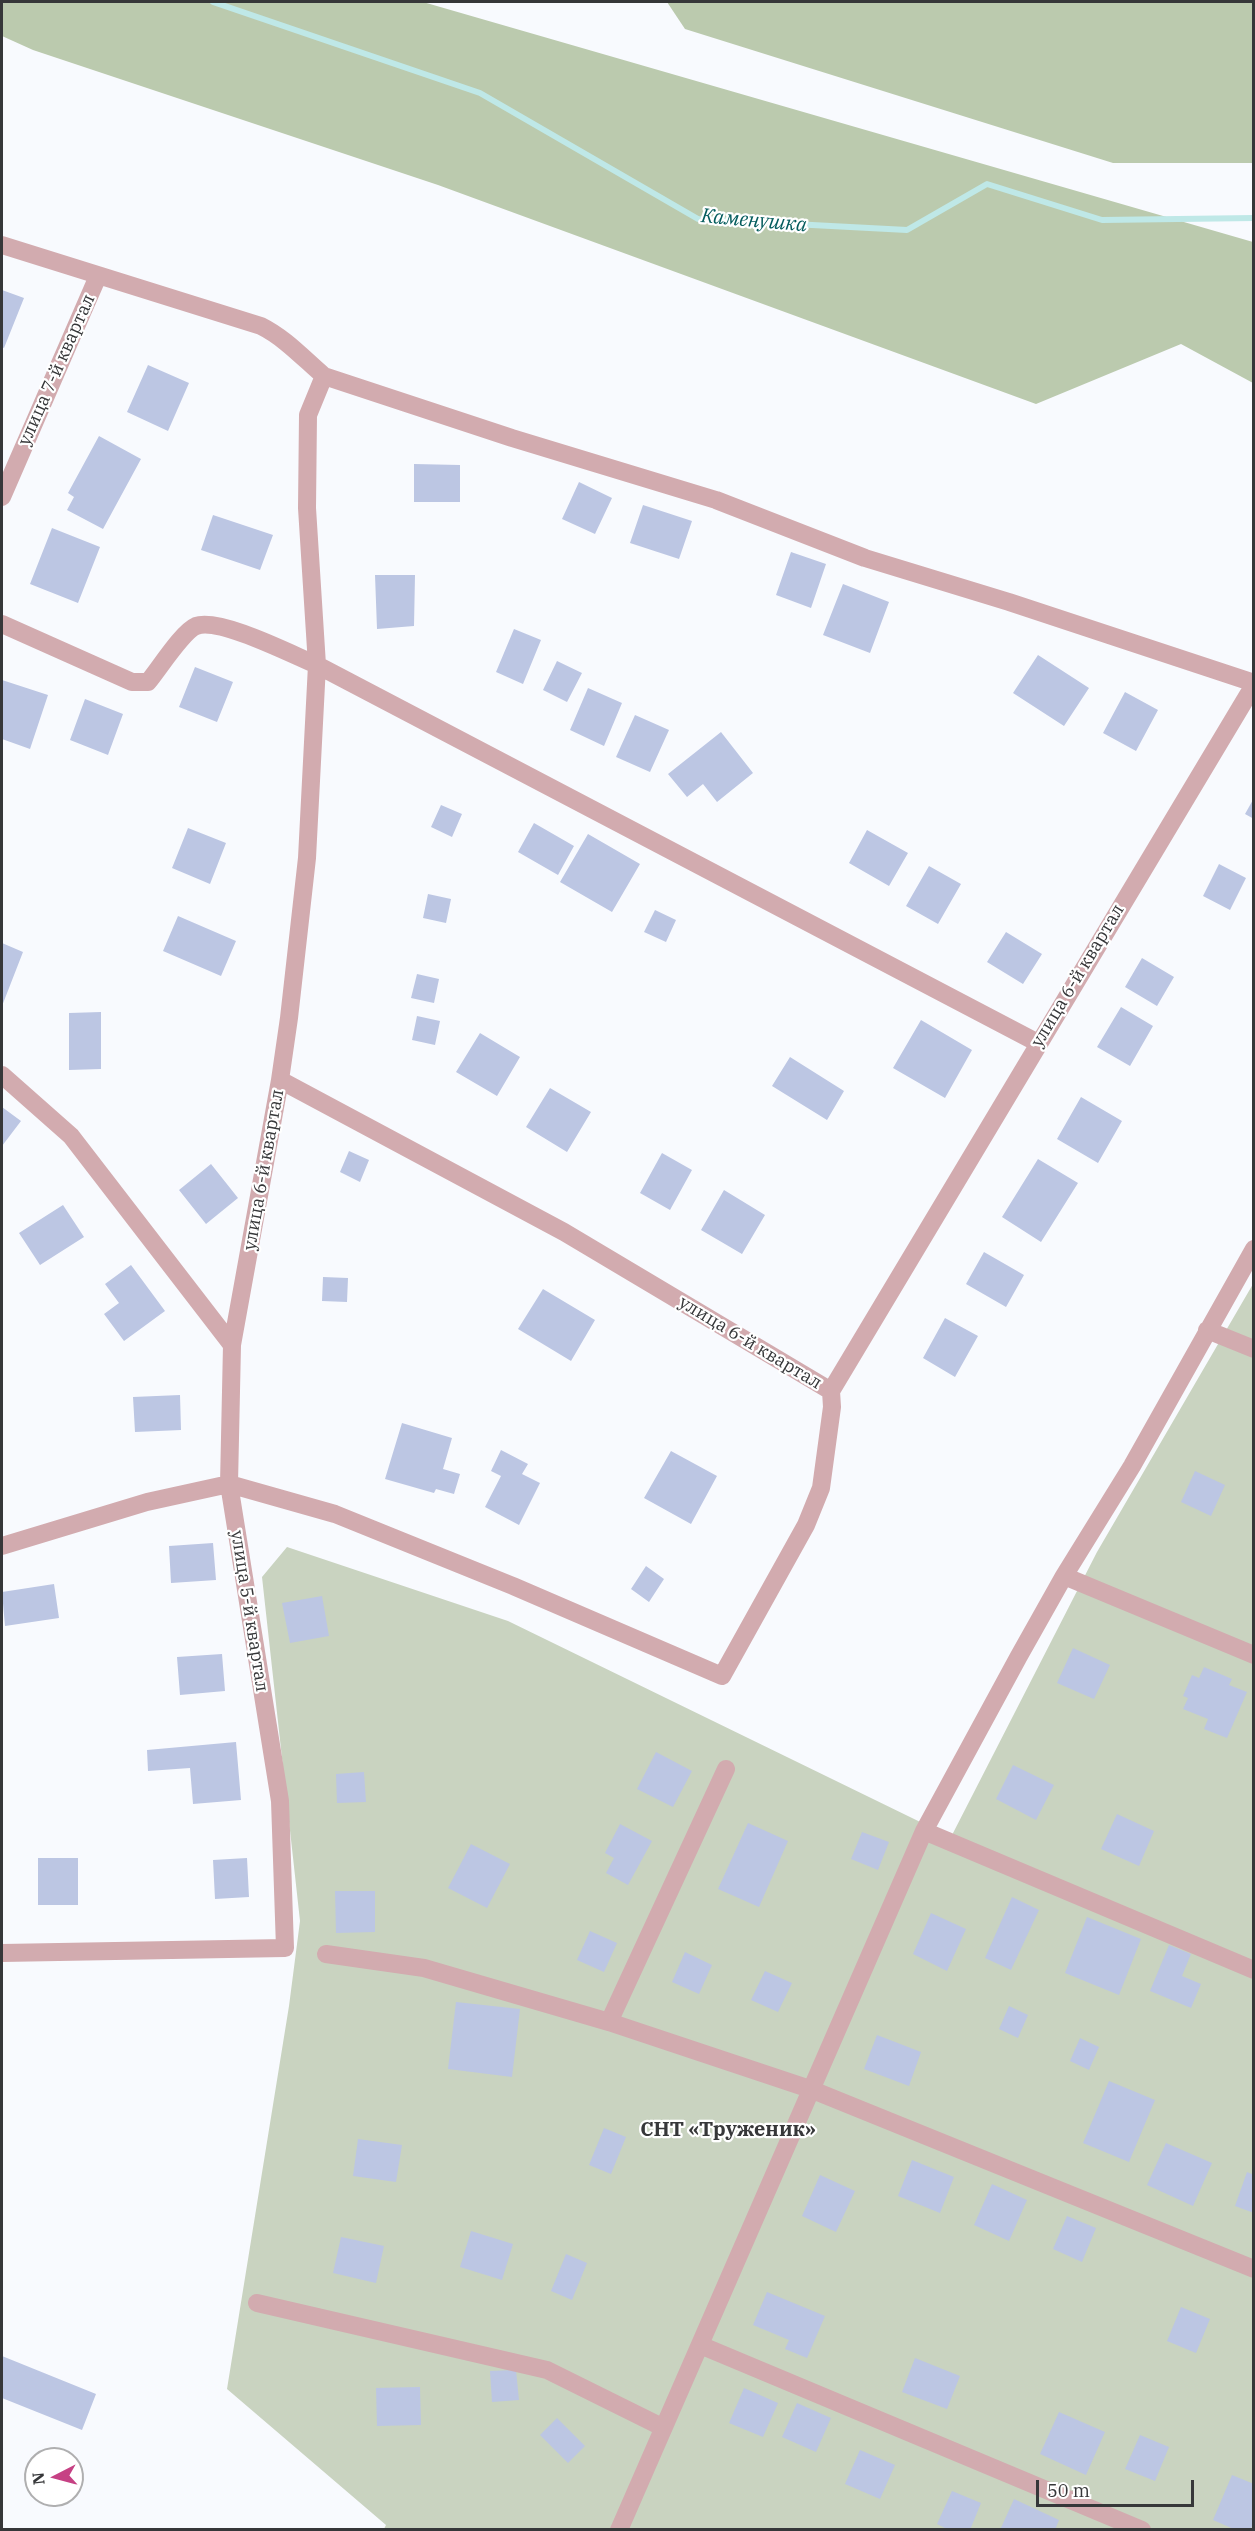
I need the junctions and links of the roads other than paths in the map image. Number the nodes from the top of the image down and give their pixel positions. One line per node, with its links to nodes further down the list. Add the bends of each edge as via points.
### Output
1 (2, 245): 2 (street)
2 (98, 276): 3 (street, via 261,326 281,336); 4 (street, улица 7-й квартал)
3 (324, 376): 6 (street, via 308,415 307,508); 7 (street, via 716,500 865,558)
4 (2, 497)
5 (2, 624): 6 (street, via 132,682 148,681 195,626 235,630)
6 (317, 665): 8 (street); 10 (street, via 307,858)
7 (1254, 684): 8 (street, улица 6-й квартал)
8 (1038, 1043): 15 (street, улица 6-й квартал)
9 (2, 1075): 13 (street, via 71,1136)
10 (280, 1080): 13 (street, улица 6-й квартал); 15 (street, улица 6-й квартал, via 564,1232)
11 (1254, 1249): 12 (street)
12 (1207, 1330): 14 (street); 18 (street, via 1132,1466)
13 (232, 1345): 16 (street, улица 5-й квартал)
14 (1254, 1349)
15 (831, 1390): 16 (street, via 821,1488 806,1525 722,1676 335,1514)
16 (229, 1485): 17 (street, via 147,1502); 22 (street, улица 5-й квартал, via 280,1801 285,1948)
17 (2, 1546)
18 (1064, 1576): 19 (street); 21 (street)
19 (1254, 1655)
20 (726, 1769): 25 (street)
21 (924, 1832): 24 (street); 26 (street)
22 (2, 1953)
23 (326, 1954): 25 (street, via 424,1968)
24 (1254, 1970)
25 (609, 2022): 26 (street)
26 (810, 2089): 27 (street); 29 (street)
27 (1254, 2269)
28 (257, 2304): 30 (street, via 547,2370)
29 (700, 2345): 30 (street); 32 (street)
30 (662, 2427): 31 (street)
31 (619, 2529)
32 (1142, 2529)

